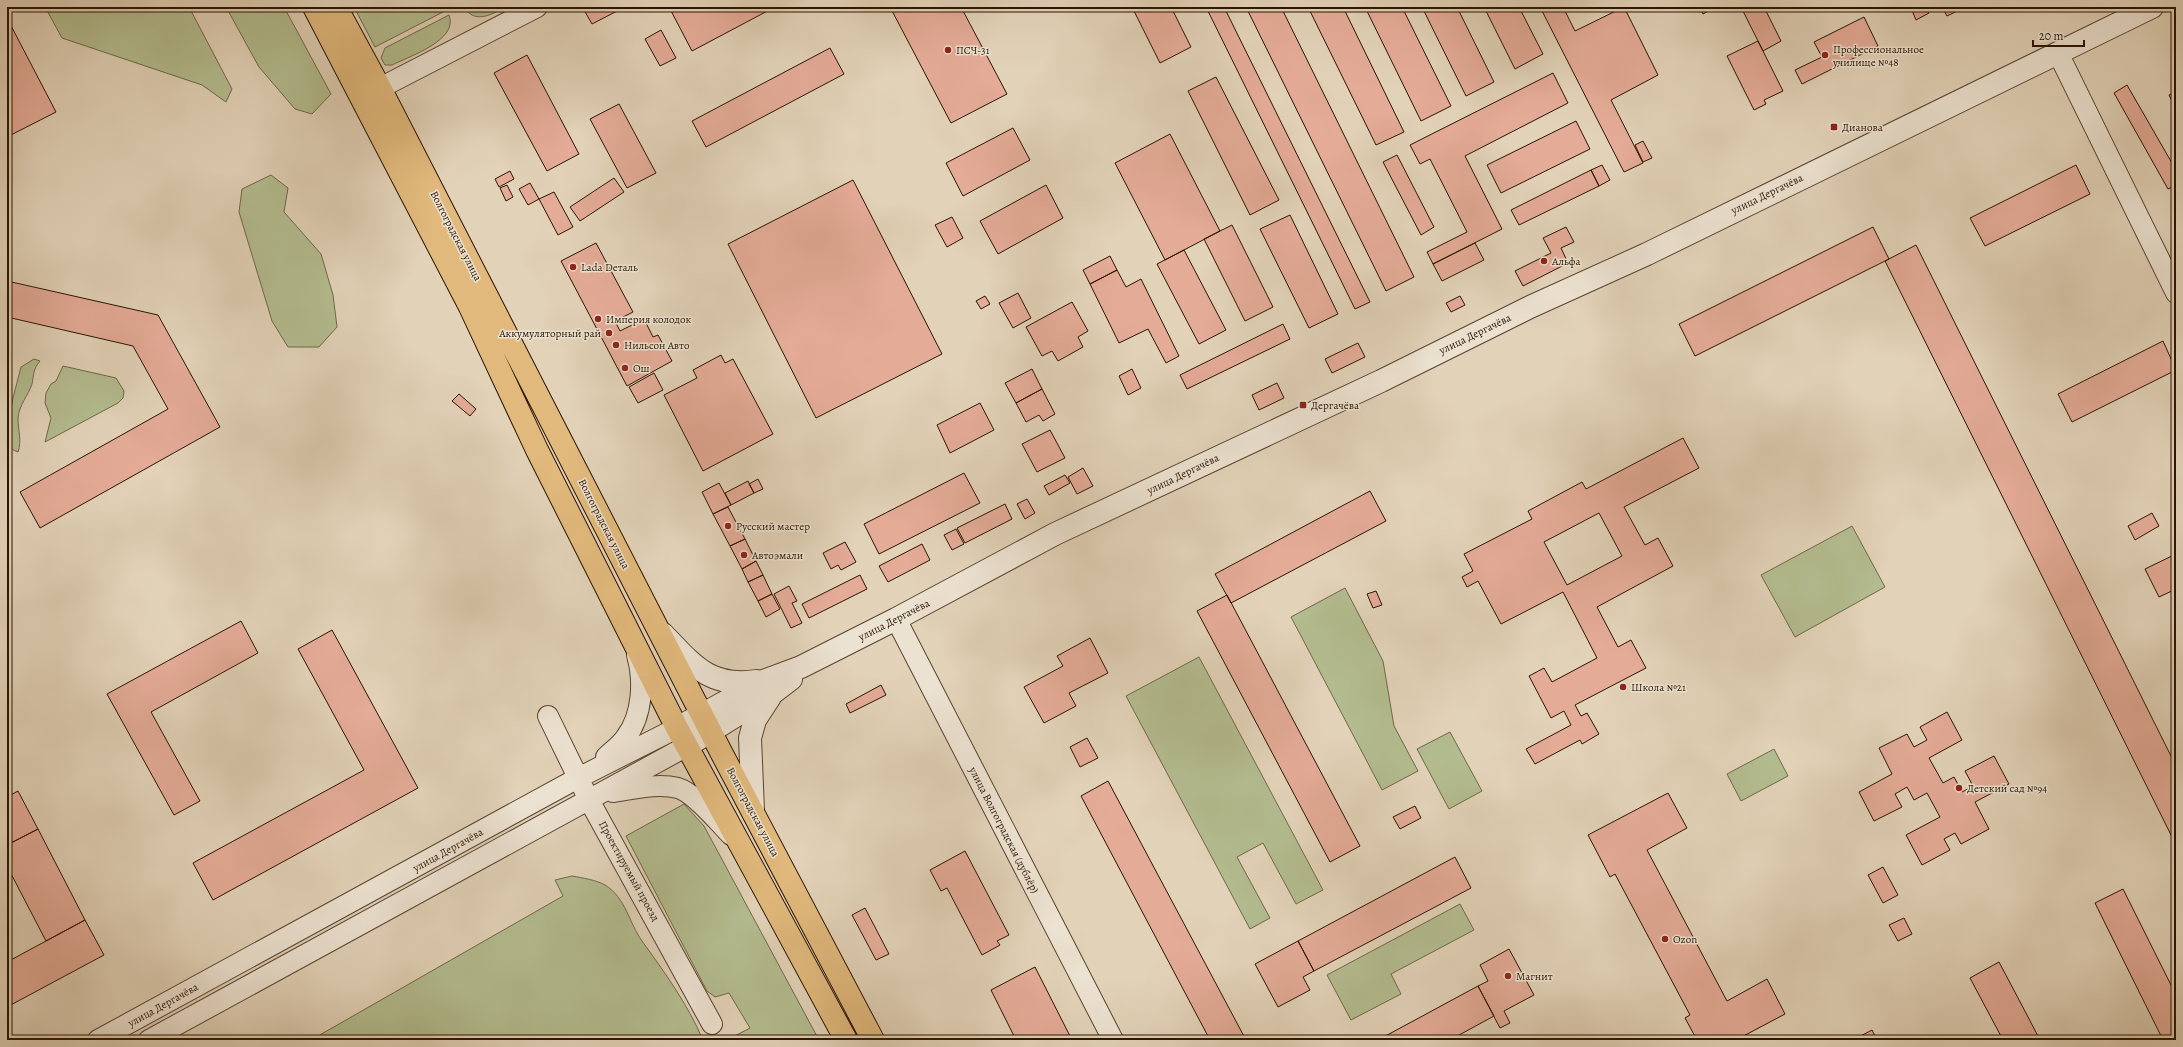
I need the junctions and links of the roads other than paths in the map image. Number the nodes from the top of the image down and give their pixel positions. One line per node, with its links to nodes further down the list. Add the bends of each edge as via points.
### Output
1 (314, 7): 10 (main road, Волгоградская улица, via 470,307 537,450)
2 (336, 7): 6 (main road, Волгоградская улица)
3 (537, 7): 6 (street)
4 (2152, 7): 5 (street, улица Дергачёва)
5 (2058, 53): 7 (street); 8 (street, улица Дергачёва, via 1647,254 1530,307 1381,381 1056,534)
6 (380, 88): 9 (main road, Волгоградская улица)
7 (2176, 293)
8 (896, 619): 11 (street, улица Дергачёва, via 801,667); 24 (street, улица Волгоградская (дублёр))
9 (657, 627): 11 (street, via 689,661 712,677 724,682); 13 (main road, Волгоградская улица)
10 (631, 634): 14 (main road, Волгоградская улица); 15 (street, via 640,667 641,682 634,721 627,737)
11 (770, 686): 13 (street, улица Дергачёва); 17 (street, via 750,738)
12 (548, 716): 15 (street, Проектируемый проезд)
13 (706, 723): 14 (street, улица Дергачёва); 17 (main road, Волгоградская улица)
14 (682, 737): 15 (street, улица Дергачёва); 16 (street, улица Дергачёва); 18 (main road, Волгоградская улица)
15 (584, 775): 16 (street, Проектируемый проезд); 20 (street, улица Дергачёва)
16 (596, 797): 18 (street, via 649,787 679,788 698,801); 19 (street, Проектируемый проезд); 21 (street, улица Дергачёва)
17 (753, 810): 23 (main road, Волгоградская улица)
18 (741, 844): 22 (main road, Волгоградская улица)
19 (712, 1024)
20 (98, 1040)
21 (149, 1040)
22 (846, 1040)
23 (873, 1040)
24 (1113, 1040)

